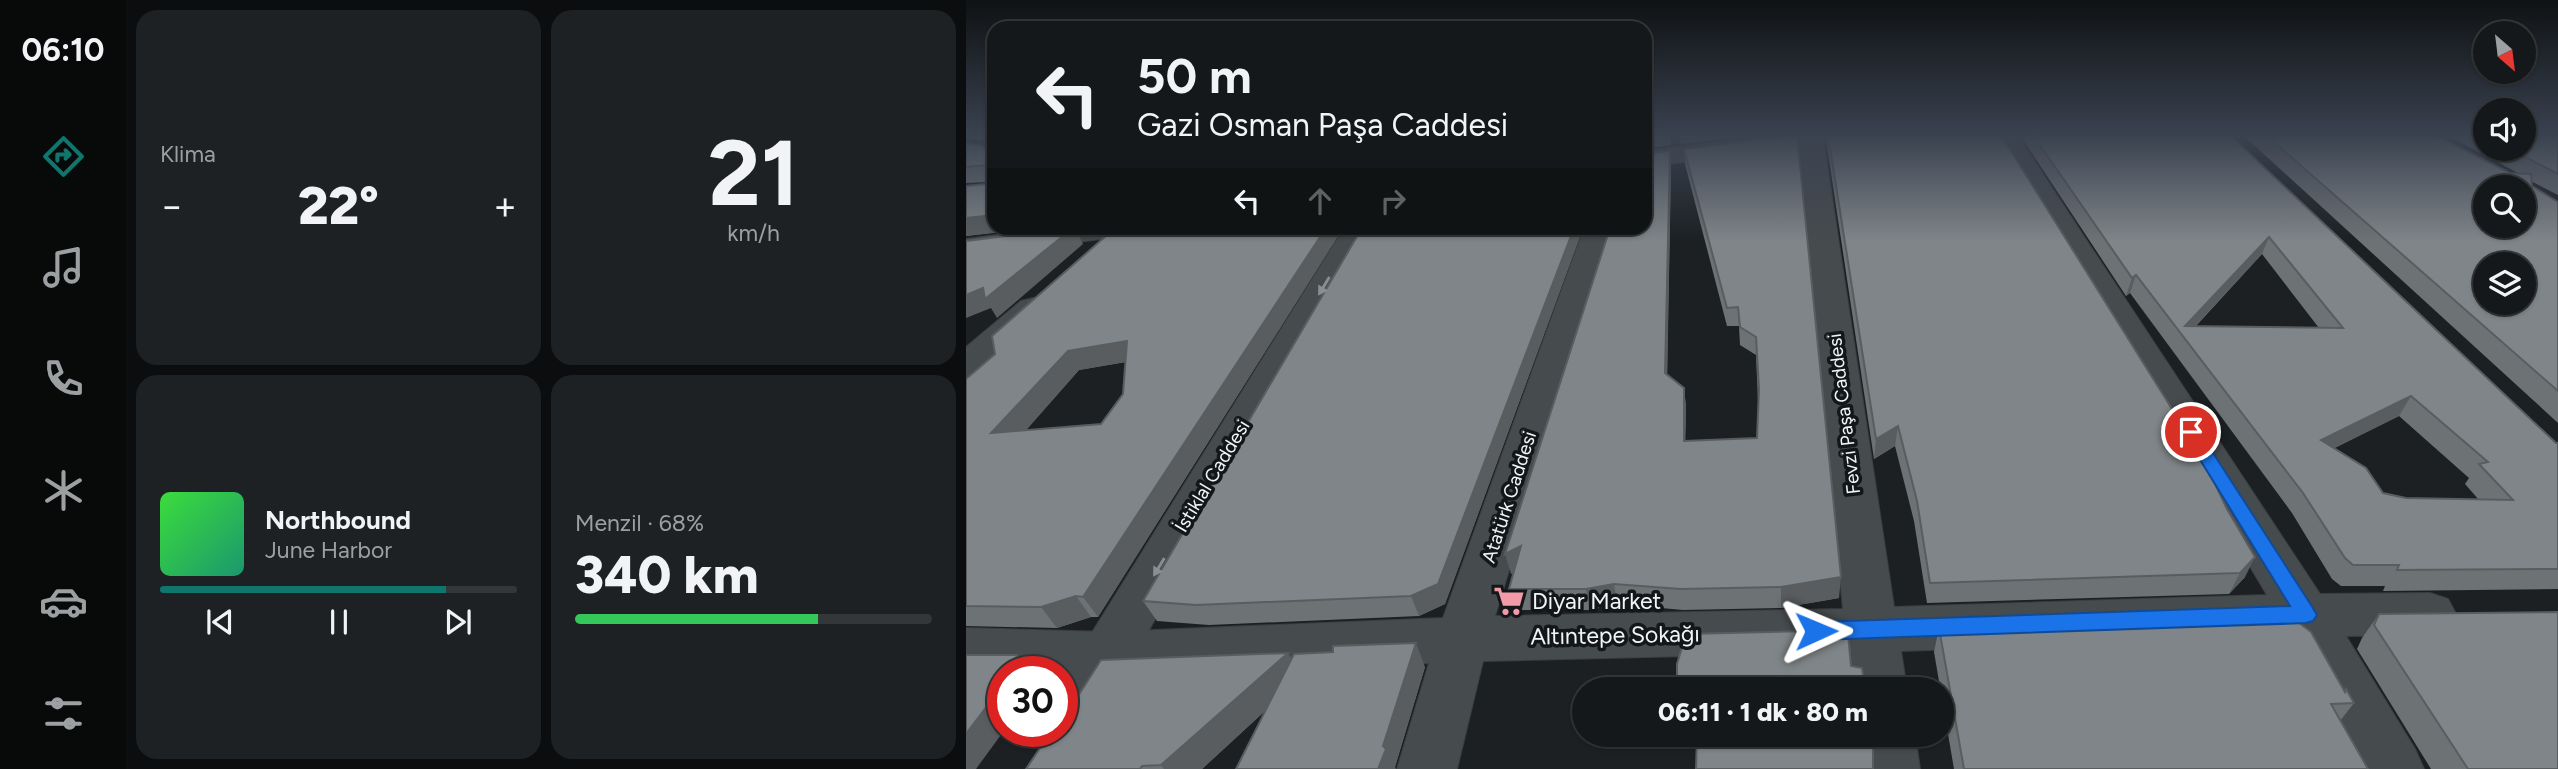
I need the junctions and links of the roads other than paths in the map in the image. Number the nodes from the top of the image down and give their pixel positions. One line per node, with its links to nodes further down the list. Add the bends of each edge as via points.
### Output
1 (1821, 171): 13 (street, Fevzi Paşa Caddesi)
2 (2028, 171): 12 (street)
3 (1064, 235): 7 (street)
4 (1116, 235): 8 (street)
5 (1355, 235): 16 (street, İstiklal Caddesi, one-way to 16)
6 (1597, 235): 14 (street, Atatürk Caddesi)
7 (966, 248)
8 (1084, 262)
9 (1055, 288): 10 (street)
10 (966, 366)
11 (2478, 614): 12 (street, Altıntepe Sokağı)
12 (2306, 615): 13 (street, Altıntepe Sokağı); 24 (street)
13 (1871, 630): 14 (street, Altıntepe Sokağı); 17 (street, Fevzi Paşa Caddesi)
14 (1462, 639): 16 (street, Altıntepe Sokağı); 22 (street, Atatürk Caddesi)
15 (966, 651): 16 (street, Altıntepe Sokağı)
16 (1107, 655): 18 (street, İstiklal Caddesi)
17 (1877, 677)
18 (1078, 699)
19 (1047, 747): 21 (street)
20 (1888, 747): 23 (street)
21 (1032, 769)
22 (1427, 769)
23 (1891, 769)
24 (2394, 769)

